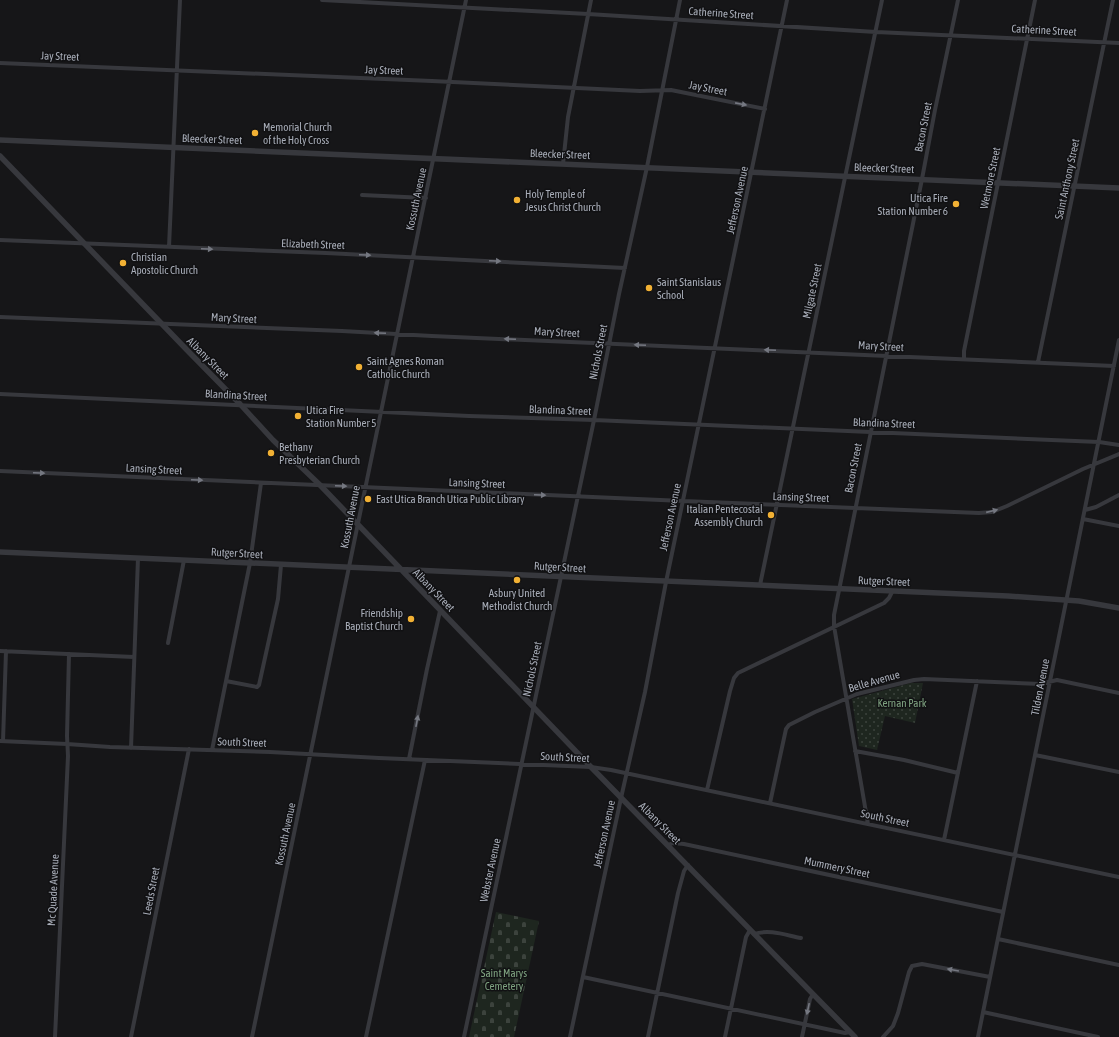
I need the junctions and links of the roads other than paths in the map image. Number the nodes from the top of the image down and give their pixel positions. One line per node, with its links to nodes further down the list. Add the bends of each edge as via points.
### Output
1 (180, 0): 21 (street)
2 (322, 0): 11 (street, Catherine Street)
3 (466, 0): 11 (street, Kossuth Avenue)
4 (591, 0): 12 (street)
5 (680, 0): 13 (street, Nichols Street)
6 (787, 0): 14 (street, Jefferson Avenue)
7 (882, 0): 15 (street, Milgate Street)
8 (958, 0): 16 (street, Bacon Street)
9 (1035, 0): 17 (street, Wetmore Street)
10 (1113, 0): 18 (street, Saint Anthony Street)
11 (464, 7): 12 (street, Catherine Street); 22 (street, Kossuth Avenue)
12 (588, 14): 13 (street, Catherine Street); 23 (street)
13 (676, 19): 14 (street, Catherine Street); 24 (street, Nichols Street)
14 (781, 26): 15 (street, Catherine Street); 25 (street, Jefferson Avenue)
15 (876, 32): 16 (street, Catherine Street); 33 (street, Milgate Street)
16 (951, 35): 17 (street, Catherine Street); 34 (street, Bacon Street)
17 (1027, 38): 18 (street, Catherine Street); 35 (street, Wetmore Street)
18 (1105, 42): 19 (street, Catherine Street); 36 (street, Saint Anthony Street)
19 (1119, 43)
20 (0, 63): 21 (street, Jay Street)
21 (176, 70): 22 (street, Jay Street); 27 (street)
22 (449, 82): 23 (street, Jay Street); 29 (street, Kossuth Avenue)
23 (573, 88): 24 (street, Jay Street); 30 (street)
24 (662, 90): 25 (street, Jay Street, one-way to 25); 31 (street, Nichols Street)
25 (765, 109): 32 (street, Jefferson Avenue)
26 (0, 140): 27 (street, Bleecker Street)
27 (173, 147): 29 (street, Bleecker Street); 42 (street)
28 (0, 156): 41 (street, Albany Street)
29 (434, 158): 30 (street, Bleecker Street); 39 (street, Kossuth Avenue)
30 (563, 164): 31 (street, Bleecker Street)
31 (647, 167): 32 (street, Bleecker Street); 44 (street, Nichols Street)
32 (752, 172): 33 (street, Bleecker Street); 50 (street, Jefferson Avenue)
33 (846, 176): 34 (street, Bleecker Street); 51 (street, Milgate Street)
34 (922, 179): 35 (street, Bleecker Street); 52 (street, Bacon Street)
35 (998, 183): 36 (street, Bleecker Street); 53 (street, Wetmore Street)
36 (1075, 186): 37 (street, Bleecker Street); 54 (street, Saint Anthony Street)
37 (1119, 188)
38 (362, 195): 39 (street)
39 (426, 198): 43 (street, Kossuth Avenue)
40 (0, 240): 41 (street, Elizabeth Street)
41 (84, 244): 42 (street, Elizabeth Street); 46 (street, Albany Street)
42 (168, 247): 43 (street, Elizabeth Street, one-way to 43)
43 (412, 257): 44 (street, Elizabeth Street, one-way to 44); 47 (street, Kossuth Avenue)
44 (625, 268): 49 (street, Nichols Street)
45 (0, 317): 46 (street, Mary Street)
46 (161, 324): 47 (street, Mary Street, one-way to 46); 57 (street, Albany Street)
47 (398, 334): 49 (street, Mary Street, one-way to 47); 58 (street, Kossuth Avenue)
48 (1119, 340): 55 (street, Tilden Avenue)
49 (609, 344): 50 (street, Mary Street, one-way to 49); 59 (street, Nichols Street)
50 (715, 348): 51 (street, Mary Street, one-way to 50); 60 (street, Jefferson Avenue)
51 (809, 352): 52 (street, Mary Street); 61 (street, Milgate Street)
52 (886, 356): 53 (street, Mary Street); 62 (street, Bacon Street)
53 (964, 359): 54 (street, Mary Street)
54 (1038, 362): 55 (street, Mary Street)
55 (1114, 366): 63 (street, Tilden Avenue)
56 (0, 394): 57 (street, Blandina Street)
57 (240, 404): 58 (street, Blandina Street); 69 (street, Albany Street)
58 (382, 411): 59 (street, Blandina Street); 70 (street, Kossuth Avenue)
59 (594, 420): 60 (street, Blandina Street); 71 (street, Nichols Street)
60 (698, 425): 61 (street, Blandina Street); 73 (street, Jefferson Avenue)
61 (793, 429): 62 (street, Blandina Street); 74 (street, Milgate Street)
62 (870, 432): 63 (street, Blandina Street); 75 (street, Bacon Street)
63 (1099, 442): 64 (street, Blandina Street); 66 (street, Tilden Avenue)
64 (1119, 445)
65 (1119, 454): 66 (street, Lansing Street)
66 (1094, 464): 75 (street, Lansing Street, one-way to 66, via 992,512); 76 (street, Tilden Avenue)
67 (0, 471): 68 (street, Lansing Street, one-way to 68)
68 (261, 483): 69 (street, Lansing Street); 83 (street)
69 (320, 486): 70 (street, Lansing Street, one-way to 70); 78 (street, Albany Street)
70 (365, 488): 71 (street, Lansing Street, one-way to 71); 78 (street, Kossuth Avenue)
71 (578, 496): 73 (street, Lansing Street); 87 (street, Nichols Street)
72 (1119, 496): 76 (street)
73 (683, 501): 74 (street, Lansing Street); 88 (street, Jefferson Avenue)
74 (777, 505): 75 (street, Lansing Street); 89 (street, Milgate Street)
75 (854, 508): 90 (street, Bacon Street)
76 (1085, 510): 77 (street, Tilden Avenue)
77 (1083, 519): 79 (street); 92 (street, Tilden Avenue)
78 (358, 525): 85 (street, Kossuth Avenue); 86 (street, Albany Street)
79 (1119, 526)
80 (0, 552): 81 (street, Rutger Street)
81 (138, 558): 82 (street, Rutger Street); 100 (street)
82 (184, 560): 83 (street, Rutger Street); 96 (street)
83 (250, 563): 84 (street, Rutger Street); 101 (street)
84 (281, 565): 85 (street, Rutger Street); 101 (street, via 278,599 259,685 257,687)
85 (349, 567): 86 (street, Rutger Street); 113 (street, Kossuth Avenue)
86 (400, 570): 87 (street, Rutger Street); 94 (street, Albany Street)
87 (561, 577): 88 (street, Rutger Street); 106 (street, Nichols Street)
88 (666, 582): 89 (street, Rutger Street); 120 (street, Jefferson Avenue)
89 (760, 585): 90 (street, Rutger Street)
90 (839, 589): 91 (street, Rutger Street); 95 (street, Bacon Street)
91 (892, 592): 92 (street, Rutger Street); 95 (street, via 884,603)
92 (1066, 600): 93 (street, Rutger Street); 103 (street, Tilden Avenue)
93 (1119, 608)
94 (440, 611): 106 (street, Albany Street); 115 (street, one-way to 94)
95 (834, 626): 105 (street, Bacon Street); 122 (street, via 738,673 734,678)
96 (168, 643)
97 (0, 651): 98 (street)
98 (6, 651): 99 (street); 107 (street)
99 (69, 654): 100 (street); 108 (street, Mc Quade Avenue)
100 (134, 657): 109 (street)
101 (226, 681): 111 (street)
102 (977, 681): 103 (street, Belle Avenue, via 1040,684); 105 (street, Belle Avenue, via 914,680); 121 (street)
103 (1050, 681): 104 (street, Belle Avenue, via 1057,680); 114 (street, Tilden Avenue)
104 (1119, 693)
105 (847, 698): 112 (street, Bacon Street); 124 (street, Belle Avenue, via 786,729)
106 (533, 706): 117 (street, Webster Avenue); 118 (street, Albany Street)
107 (1, 741): 108 (street, South Street)
108 (67, 744): 109 (street, South Street); 144 (street, Mc Quade Avenue)
109 (131, 748): 110 (street, South Street)
110 (189, 749): 111 (street, South Street); 145 (street, Leeds Street)
111 (212, 750): 113 (street, South Street)
112 (855, 751): 121 (street); 125 (street, Bacon Street)
113 (311, 754): 115 (street, South Street); 146 (street, Kossuth Avenue)
114 (1035, 755): 119 (street); 128 (street, Tilden Avenue)
115 (409, 759): 116 (street, South Street)
116 (425, 760): 117 (street, South Street); 147 (street)
117 (521, 764): 118 (street, South Street); 148 (street, Webster Avenue)
118 (591, 767): 120 (street, South Street); 123 (street, Albany Street)
119 (1119, 772)
120 (626, 773): 122 (street, South Street); 123 (street, Jefferson Avenue)
121 (958, 773): 126 (street)
122 (707, 790): 124 (street, South Street)
123 (621, 798): 127 (street, Albany Street); 136 (street, Jefferson Avenue)
124 (770, 803): 125 (street, South Street)
125 (868, 824): 126 (street, South Street)
126 (944, 840): 128 (street, South Street)
127 (668, 845): 129 (street, Albany Street); 131 (street, Mummery Street, via 684,844)
128 (1015, 855): 130 (street, South Street); 131 (street, Tilden Avenue)
129 (688, 865): 132 (street, Albany Street); 138 (street, via 678,893)
130 (1119, 877)
131 (1003, 912): 134 (street, Tilden Avenue)
132 (752, 932): 133 (street, via 773,931); 139 (street, Albany Street); 140 (street, via 746,937)
133 (801, 938)
134 (998, 939): 135 (street); 137 (street, Tilden Avenue)
135 (1119, 965)
136 (583, 977): 138 (street); 149 (street, Jefferson Avenue)
137 (990, 977): 141 (street, Tilden Avenue); 154 (street, one-way to 154, via 922,964 912,966 898,1013)
138 (657, 993): 140 (street); 150 (street)
139 (813, 994): 142 (street, one-way to 142); 143 (street, Albany Street)
140 (731, 1008): 142 (street); 151 (street)
141 (983, 1012): 155 (street, Tilden Avenue); 156 (street)
142 (804, 1024): 143 (street); 152 (street)
143 (850, 1032): 153 (street, Albany Street)
144 (55, 1037)
145 (131, 1037)
146 (252, 1037)
147 (366, 1037)
148 (464, 1037)
149 (570, 1037)
150 (648, 1037)
151 (725, 1037)
152 (802, 1037)
153 (855, 1037)
154 (883, 1037)
155 (978, 1037)
156 (1098, 1037)

